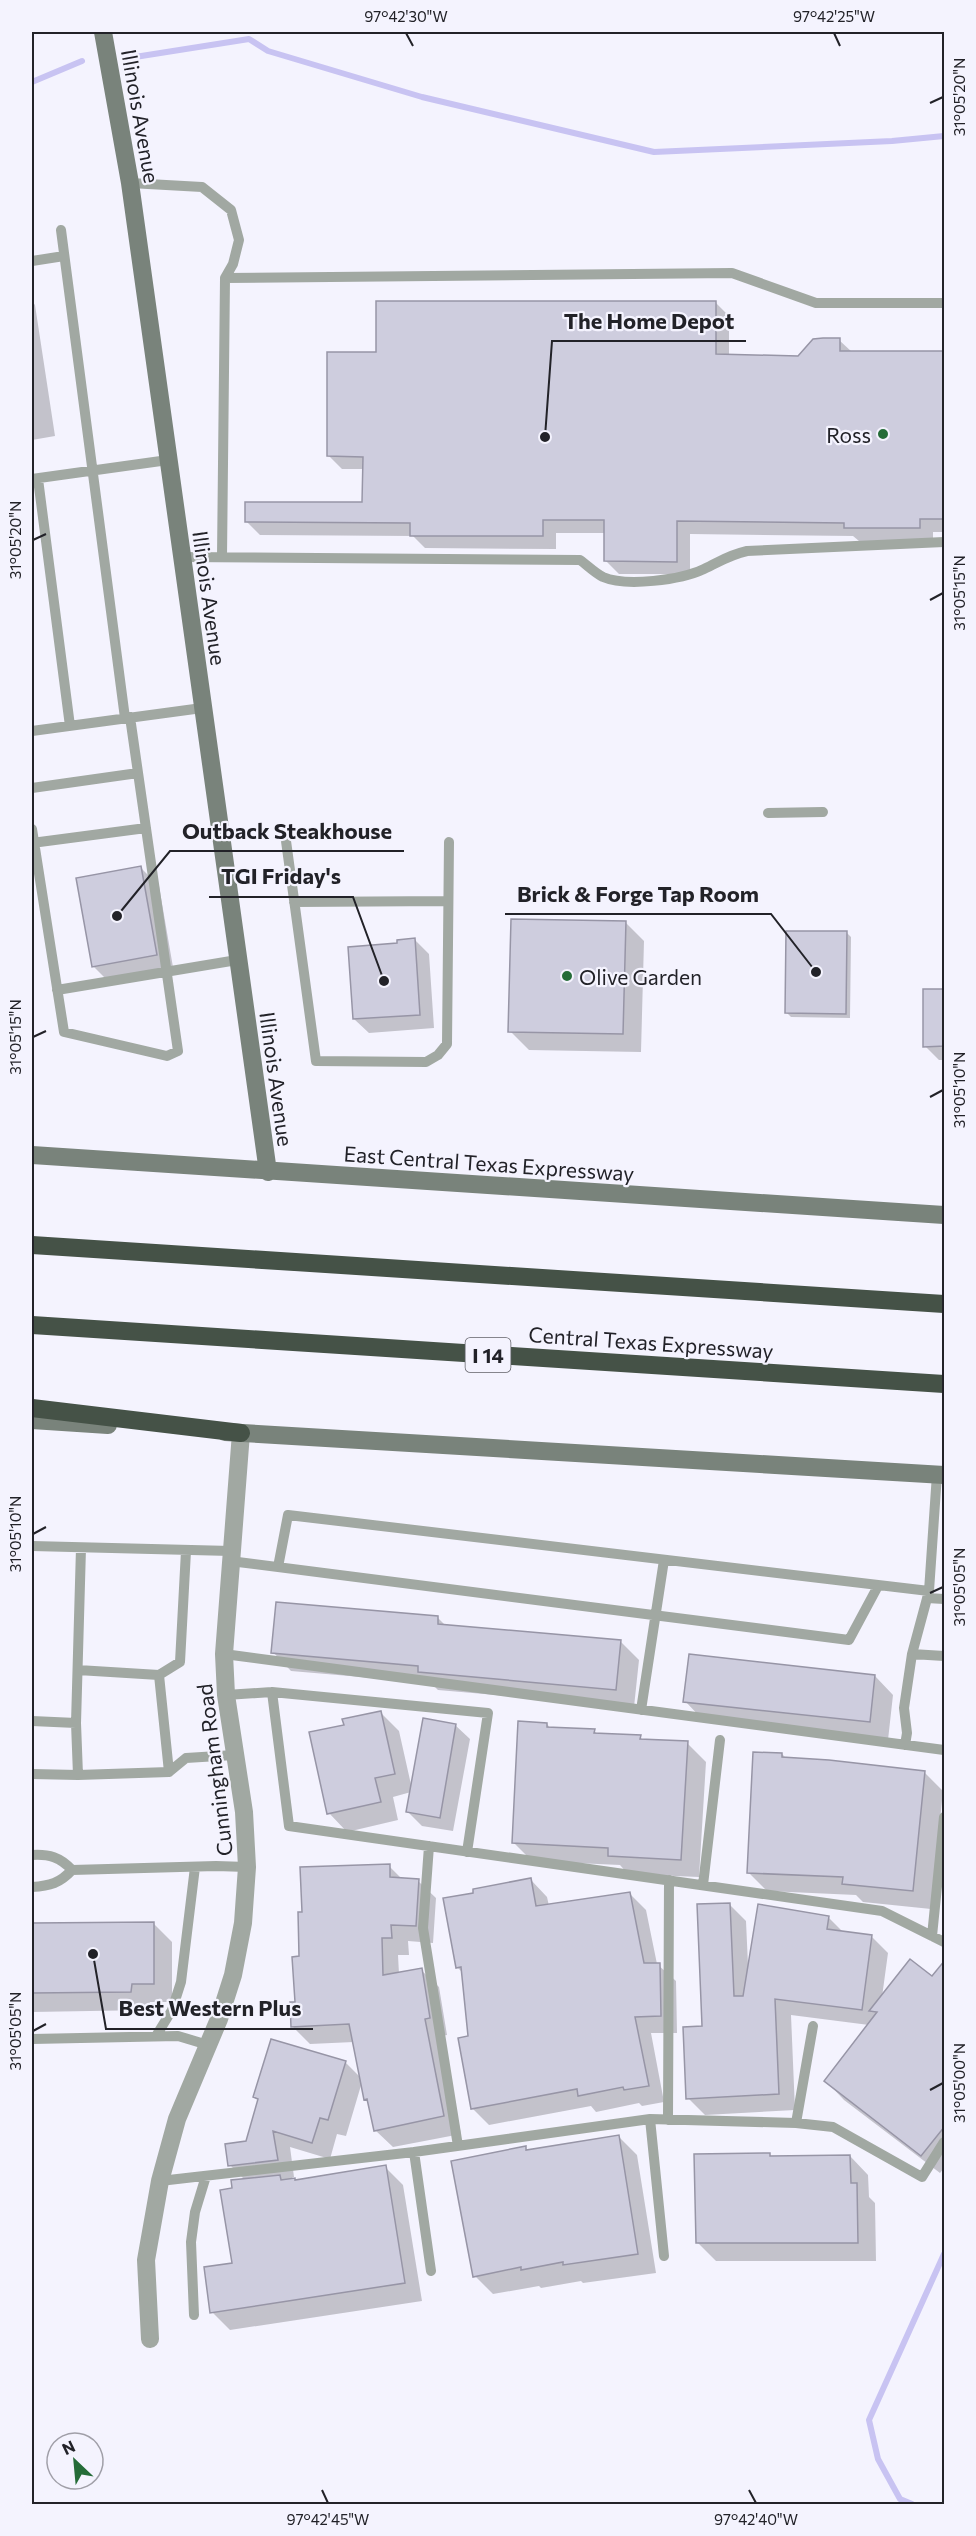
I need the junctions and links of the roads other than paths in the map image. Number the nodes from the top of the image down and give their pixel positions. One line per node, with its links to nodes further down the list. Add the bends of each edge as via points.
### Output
1 (103, 32): 2 (main road, Illinois Avenue)
2 (130, 183): 6 (lane, via 202,187 231,210 239,240); 8 (main road, Illinois Avenue)
3 (61, 230): 4 (lane)
4 (64, 256): 5 (lane); 9 (lane)
5 (32, 261)
6 (225, 278): 7 (lane, via 732,273 816,303); 14 (lane)
7 (945, 303)
8 (168, 460): 9 (lane); 13 (main road, Illinois Avenue)
9 (92, 471): 10 (lane); 16 (lane)
10 (35, 479): 11 (lane)
11 (37, 511): 17 (lane)
12 (945, 543): 14 (lane, via 747,551 681,578 621,582 602,576 580,560)
13 (181, 557): 14 (lane); 15 (main road, Illinois Avenue)
14 (222, 557)
15 (202, 708): 16 (lane); 30 (main road, Illinois Avenue)
16 (128, 718): 17 (lane); 19 (lane)
17 (70, 726): 18 (lane)
18 (32, 731)
19 (138, 773): 20 (lane); 23 (lane)
20 (32, 788)
21 (823, 812): 22 (lane)
22 (768, 813)
23 (146, 828): 27 (lane); 31 (lane)
24 (32, 829): 27 (lane)
25 (286, 841): 29 (lane)
26 (449, 842): 28 (lane)
27 (33, 843): 32 (lane)
28 (448, 901): 29 (lane); 29 (lane, via 447,1044 426,1062 316,1061)
29 (294, 902)
30 (237, 960): 31 (lane); 34 (main road, Illinois Avenue)
31 (167, 973): 32 (lane); 32 (lane, via 178,1051 167,1056 64,1032)
32 (57, 990)
33 (32, 1155): 34 (main road, East Central Texas Expressway)
34 (268, 1172): 35 (main road, East Central Texas Expressway)
35 (945, 1215)
36 (32, 1245): 37 (highway)
37 (945, 1304)
38 (32, 1325): 39 (highway, Central Texas Expressway / I 14)
39 (945, 1384)
40 (32, 1408): 42 (highway)
41 (32, 1420): 42 (main road)
42 (241, 1433): 43 (main road); 47 (street, Cunningham Road)
43 (941, 1475): 51 (lane)
44 (32, 1546): 45 (lane)
45 (81, 1548): 46 (lane); 57 (lane)
46 (186, 1551): 47 (lane); 58 (lane, via 180,1662)
47 (231, 1556): 49 (lane); 54 (street, Cunningham Road)
48 (664, 1560): 49 (lane, via 288,1515); 50 (lane); 53 (lane)
49 (278, 1567): 53 (lane)
50 (878, 1586): 51 (lane); 53 (lane, via 849,1640)
51 (928, 1595): 52 (lane); 55 (lane)
52 (945, 1599)
53 (656, 1615): 61 (lane)
54 (224, 1654): 60 (street, Cunningham Road); 61 (lane)
55 (912, 1654): 56 (lane); 65 (lane, via 904,1708)
56 (945, 1656)
57 (78, 1670): 58 (lane); 63 (lane)
58 (159, 1675): 68 (lane)
59 (272, 1692): 60 (lane); 72 (lane, via 289,1826); 73 (lane, via 488,1713)
60 (226, 1695): 67 (street, Cunningham Road)
61 (641, 1710): 65 (lane)
62 (32, 1721): 63 (lane)
63 (76, 1723): 70 (lane)
64 (720, 1740): 79 (lane)
65 (905, 1745): 66 (lane)
66 (945, 1750)
67 (234, 1755): 68 (lane, via 186,1758); 76 (street, Cunningham Road)
68 (169, 1772): 70 (lane)
69 (32, 1774): 70 (lane)
70 (78, 1775)
71 (945, 1816): 81 (lane)
72 (429, 1846): 73 (lane); 91 (lane, via 423,1928)
73 (467, 1852): 78 (lane)
74 (32, 1855): 77 (lane, via 48,1854)
75 (195, 1867): 76 (lane); 77 (lane); 84 (lane, via 182,1982 172,2010)
76 (248, 1867): 86 (street, Cunningham Road, via 243,1923 232,1975)
77 (72, 1870): 80 (lane, via 62,1881)
78 (669, 1880): 79 (lane); 88 (lane)
79 (703, 1885): 81 (lane, via 882,1911)
80 (32, 1887)
81 (932, 1936): 82 (lane)
82 (945, 1942)
83 (813, 2026): 89 (lane)
84 (156, 2036): 85 (lane); 86 (lane, via 178,2036)
85 (32, 2039)
86 (208, 2045): 94 (street, Cunningham Road, via 177,2119)
87 (650, 2119): 88 (lane); 91 (lane); 95 (lane)
88 (668, 2120): 89 (lane)
89 (796, 2123): 90 (lane, via 833,2127 922,2177)
90 (945, 2142)
91 (458, 2146): 92 (lane)
92 (414, 2152): 93 (lane); 96 (lane)
93 (206, 2176): 94 (lane); 97 (lane, via 191,2242)
94 (160, 2181): 98 (street, Cunningham Road, via 146,2260)
95 (664, 2256)
96 (431, 2271)
97 (194, 2315)
98 (150, 2339)

